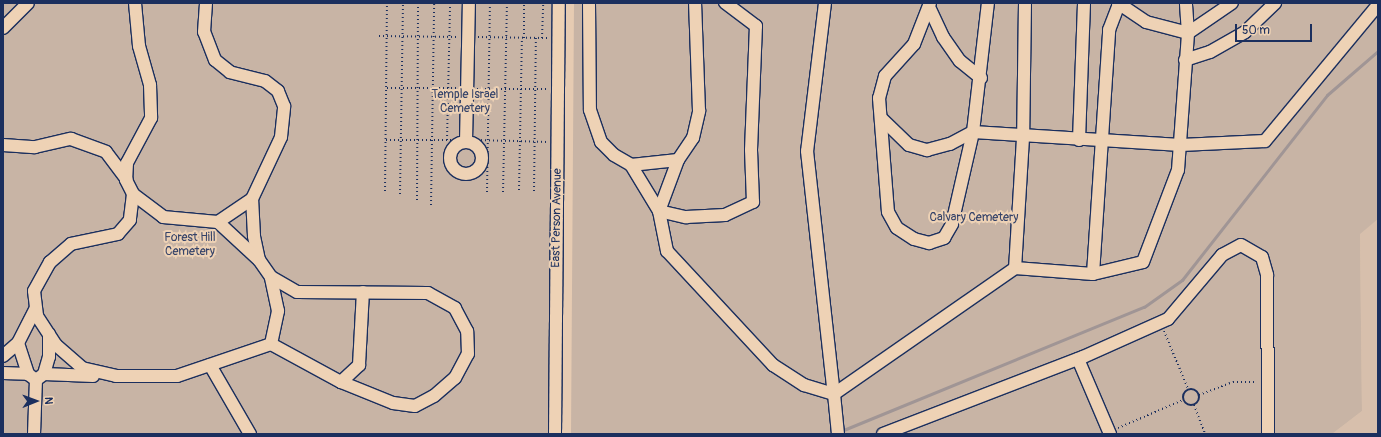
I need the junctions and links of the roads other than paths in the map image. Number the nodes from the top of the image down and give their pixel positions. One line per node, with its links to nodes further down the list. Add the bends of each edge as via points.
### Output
1 (28, 3): 19 (street)
2 (135, 3): 33 (street, via 139,46 150,85 151,118 127,163)
3 (206, 3): 35 (street, via 204,32 215,60 230,72 265,81 278,91 284,106 281,137)
4 (469, 3): 27 (street)
5 (559, 3): 59 (street, East Person Avenue)
6 (588, 3): 32 (street, via 590,110 601,142 614,155)
7 (695, 3): 31 (street, via 699,111 693,138)
8 (725, 3): 36 (street, via 756,26 751,150 753,202 725,214 686,218)
9 (826, 3): 54 (street, via 807,151)
10 (988, 3): 22 (street)
11 (1025, 3): 25 (street)
12 (1084, 3): 26 (street)
13 (1118, 3): 20 (street, via 1146,22); 28 (street, via 1109,30)
14 (1186, 3): 20 (street)
15 (1232, 3): 20 (street)
16 (1275, 3): 21 (street, via 1245,32 1210,52)
17 (930, 6): 22 (street, via 943,37 960,61); 23 (street, via 914,44 885,76 879,98)
18 (1377, 6): 30 (street, via 1265,141)
19 (3, 28)
20 (1188, 34): 21 (street)
21 (1185, 60): 30 (street)
22 (981, 78): 24 (street)
23 (881, 118): 24 (street, via 909,145 927,150 950,144); 24 (street, via 888,212 897,228 914,239 929,243 944,238 952,224)
24 (973, 132): 25 (street)
25 (1023, 138): 26 (street); 39 (street)
26 (1079, 140): 28 (street)
27 (467, 141)
28 (1104, 142): 30 (street); 40 (street)
29 (3, 145): 33 (street, via 35,147 71,139 106,152)
30 (1181, 145): 40 (street, via 1178,170 1143,262)
31 (678, 160): 32 (street); 36 (street)
32 (631, 166): 36 (street)
33 (126, 180): 34 (street)
34 (133, 194): 37 (street, via 163,217); 43 (street, via 130,220 118,234 71,244 50,262 34,291)
35 (252, 199): 37 (street); 38 (street, via 254,236)
36 (659, 211): 54 (street, via 667,251 712,302 773,365 804,385)
37 (218, 222): 38 (street)
38 (259, 260): 41 (street)
39 (1015, 268): 40 (street); 54 (street)
40 (1093, 274)
41 (271, 277): 42 (street, via 297,292); 46 (street, via 278,311)
42 (363, 292): 53 (street, via 359,365); 53 (street, via 428,293 455,308 466,331 468,354 455,378 434,396 415,406 394,403)
43 (36, 308): 44 (street, via 37,316); 45 (street)
44 (48, 334): 51 (street, via 49,357); 52 (street, via 56,345 82,368)
45 (18, 343): 47 (street); 51 (street)
46 (271, 344): 49 (street); 53 (street)
47 (3, 356)
48 (1078, 359): 55 (street); 56 (street); 61 (street, via 1168,319 1222,255 1241,246 1262,256 1267,275)
49 (210, 364): 52 (street, via 177,376); 58 (street)
50 (3, 373): 51 (street)
51 (36, 376): 52 (street); 57 (street)
52 (116, 376)
53 (341, 382)
54 (834, 394): 60 (street)
55 (889, 433)
56 (1109, 433)
57 (34, 434)
58 (250, 434)
59 (555, 434)
60 (838, 434)
61 (1268, 434)

